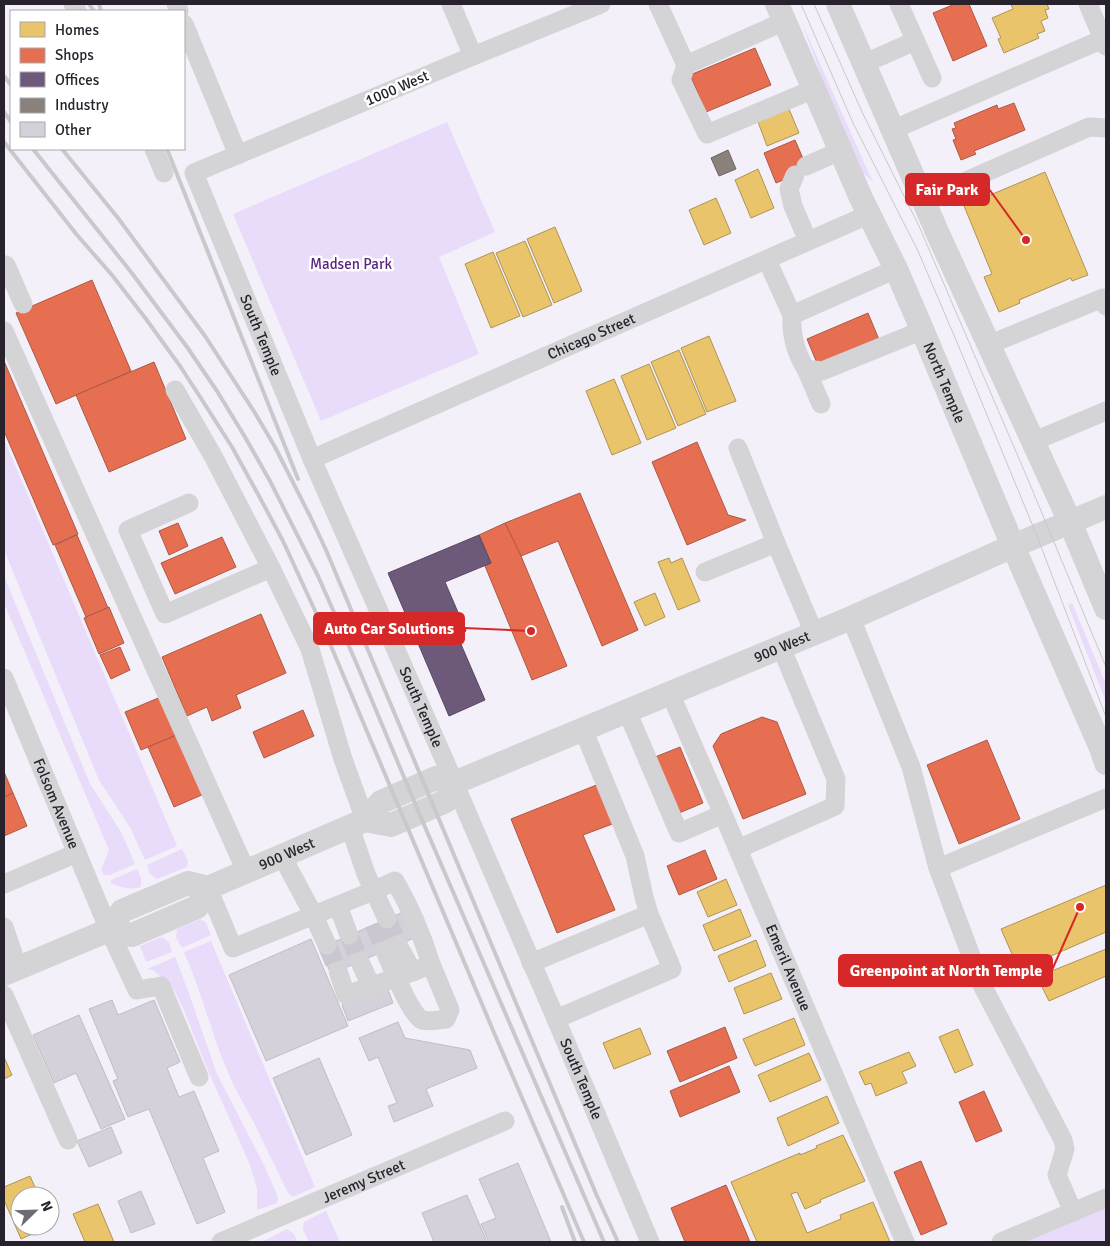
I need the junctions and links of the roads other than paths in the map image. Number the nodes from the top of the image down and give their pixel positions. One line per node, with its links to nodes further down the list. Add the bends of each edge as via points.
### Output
1 (451, 4): 11 (street)
2 (601, 4): 11 (street, 1000 West)
3 (658, 4): 13 (street)
4 (838, 4): 12 (main road)
5 (899, 4): 9 (street)
6 (1088, 4): 10 (street)
7 (781, 12): 13 (street); 15 (main road, North Temple)
8 (185, 26): 20 (street)
9 (915, 42): 12 (street); 14 (street)
10 (1105, 42): 17 (street)
11 (473, 56): 20 (street, 1000 West)
12 (863, 64): 17 (main road)
13 (686, 65): 15 (street, via 681,80 708,134)
14 (932, 78)
15 (814, 89): 19 (main road, North Temple)
16 (1106, 128): 23 (street, via 1089,127)
17 (892, 130): 23 (main road)
18 (154, 150): 21 (street)
19 (840, 151): 24 (main road, North Temple); 25 (street, via 801,170 789,189)
20 (238, 155): 22 (street, 1000 West)
21 (164, 173)
22 (194, 173): 41 (street, South Temple)
23 (923, 200): 34 (main road)
24 (870, 214): 25 (street, Chicago Street); 28 (main road, North Temple)
25 (808, 241): 26 (street, Chicago Street)
26 (767, 260): 31 (street); 41 (street, Chicago Street)
27 (6, 265): 29 (street)
28 (896, 269): 31 (street); 32 (main road, North Temple)
29 (23, 304)
30 (1106, 306): 34 (street, via 1103,298)
31 (792, 315): 35 (street, via 794,344)
32 (923, 330): 35 (street, via 822,371); 46 (main road, North Temple)
33 (4, 331): 66 (street)
34 (988, 346): 39 (main road)
35 (806, 369): 37 (street)
36 (175, 390): 47 (street)
37 (821, 404)
38 (1106, 411): 39 (street)
39 (1032, 442): 44 (main road)
40 (738, 448): 45 (street)
41 (312, 459): 58 (street, South Temple)
42 (189, 503): 47 (street, via 128,530 165,614)
43 (1106, 506): 44 (main road, 900 West)
44 (1070, 522): 46 (main road, 900 West); 49 (main road)
45 (776, 543): 48 (street); 51 (street)
46 (1014, 546): 50 (main road, 900 West); 57 (main road, North Temple)
47 (271, 568): 61 (street, via 310,649 343,759)
48 (705, 572)
49 (1106, 608)
50 (851, 618): 51 (main road, 900 West); 65 (street, via 911,767)
51 (814, 634): 52 (main road, 900 West)
52 (781, 647): 54 (main road, 900 West); 62 (street, via 836,779 835,806)
53 (4, 678): 63 (street, Folsom Avenue)
54 (670, 693): 55 (main road, 900 West); 60 (street, Emeril Avenue)
55 (627, 711): 56 (main road, 900 West); 60 (street, via 679,833)
56 (584, 729): 58 (main road, 900 West); 71 (street, via 635,856)
57 (1106, 763)
58 (454, 784): 61 (main road, via 446,801 391,825); 81 (street, South Temple)
59 (1106, 798): 65 (street)
60 (723, 814): 62 (street, Emeril Avenue)
61 (357, 823): 64 (main road, 900 West); 69 (street)
62 (738, 848): 95 (street, Emeril Avenue)
63 (77, 852): 67 (street); 75 (street, Folsom Avenue)
64 (282, 856): 66 (main road, 900 West); 72 (street)
65 (938, 868): 92 (street, via 982,985 1063,1140 1065,1149 1057,1175)
66 (246, 871): 68 (main road, 900 West)
67 (4, 884)
68 (208, 888): 72 (street, via 233,948); 75 (main road, via 197,908 132,934)
69 (368, 894): 70 (street); 73 (street); 80 (street, via 395,881 408,904)
70 (338, 906): 72 (street); 76 (street)
71 (649, 914): 81 (street); 87 (street, via 672,969)
72 (314, 916): 77 (street)
73 (380, 922)
74 (4, 927): 82 (street)
75 (109, 930): 82 (main road); 88 (street, Folsom Avenue, via 136,990 161,986)
76 (349, 936)
77 (327, 945)
78 (392, 948): 84 (street)
79 (360, 962): 85 (street)
80 (431, 964): 84 (street); 84 (street, via 450,1010 446,1019 422,1020 416,1015)
81 (531, 964): 87 (street, South Temple)
82 (11, 971)
83 (338, 971): 85 (street, via 346,995)
84 (404, 975): 85 (street)
85 (371, 986)
86 (4, 995): 90 (street)
87 (556, 1019): 94 (street, South Temple)
88 (199, 1077)
89 (505, 1121): 93 (street, Jeremy Street)
90 (68, 1140)
91 (1106, 1198): 92 (street)
92 (1073, 1212): 96 (street)
93 (222, 1242)
94 (650, 1242)
95 (905, 1242)
96 (1001, 1242)

